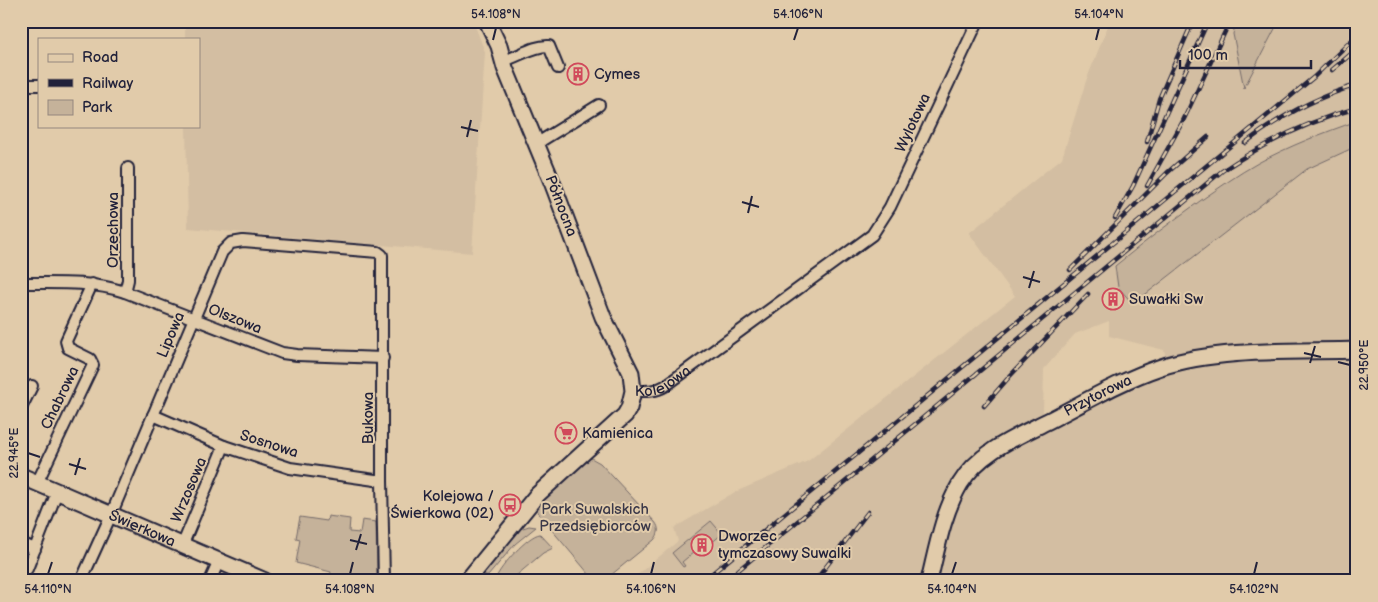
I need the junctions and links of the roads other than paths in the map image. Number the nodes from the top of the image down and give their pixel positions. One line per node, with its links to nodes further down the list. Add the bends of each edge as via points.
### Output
1 (487, 21): 3 (street, Północna)
2 (978, 21): 10 (street, Wylotowa, via 890,207)
3 (503, 61): 4 (street, via 540,45 549,46); 8 (street, Północna)
4 (558, 68)
5 (38, 85): 6 (street)
6 (21, 86)
7 (599, 105): 8 (street)
8 (536, 144): 19 (street, Północna, via 603,317 631,373)
9 (128, 168): 14 (street, Orzechowa, via 128,280)
10 (872, 235): 19 (street, Kolejowa, via 665,386 658,390)
11 (382, 255): 15 (street, Lipowa, via 378,252 243,241 231,243 222,252); 17 (street, Bukowa)
12 (21, 283): 13 (street, Olszowa)
13 (92, 284): 14 (street, Olszowa); 25 (street, Chabrowa, via 66,341 68,348 90,359 93,365)
14 (125, 292): 15 (street, Olszowa)
15 (194, 318): 17 (street, Olszowa, via 282,353); 21 (street, Lipowa)
16 (1357, 350): 38 (street, Przytorowa, via 1207,356 1162,366 1015,437 987,455 961,482 949,506)
17 (383, 358): 24 (street, Bukowa)
18 (32, 386): 20 (street)
19 (634, 391): 37 (street, Kolejowa, via 625,415 537,495)
20 (21, 408)
21 (152, 415): 22 (street, Sosnowa); 27 (street, Lipowa)
22 (224, 446): 24 (street, Sosnowa, via 290,468); 29 (street, Wrzosowa)
23 (21, 476): 25 (street, Świerkowa)
24 (382, 481): 36 (street, Bukowa)
25 (37, 483): 26 (street, Świerkowa)
26 (57, 492): 27 (street, Świerkowa); 30 (street)
27 (111, 515): 29 (street, Świerkowa); 33 (street, Lipowa)
28 (21, 543): 30 (street)
29 (182, 546): 31 (street, Świerkowa)
30 (35, 549): 32 (street)
31 (219, 561): 34 (street); 35 (street, Świerkowa)
32 (27, 569)
33 (81, 581)
34 (210, 581)
35 (265, 581)
36 (384, 581)
37 (467, 581)
38 (929, 581)

